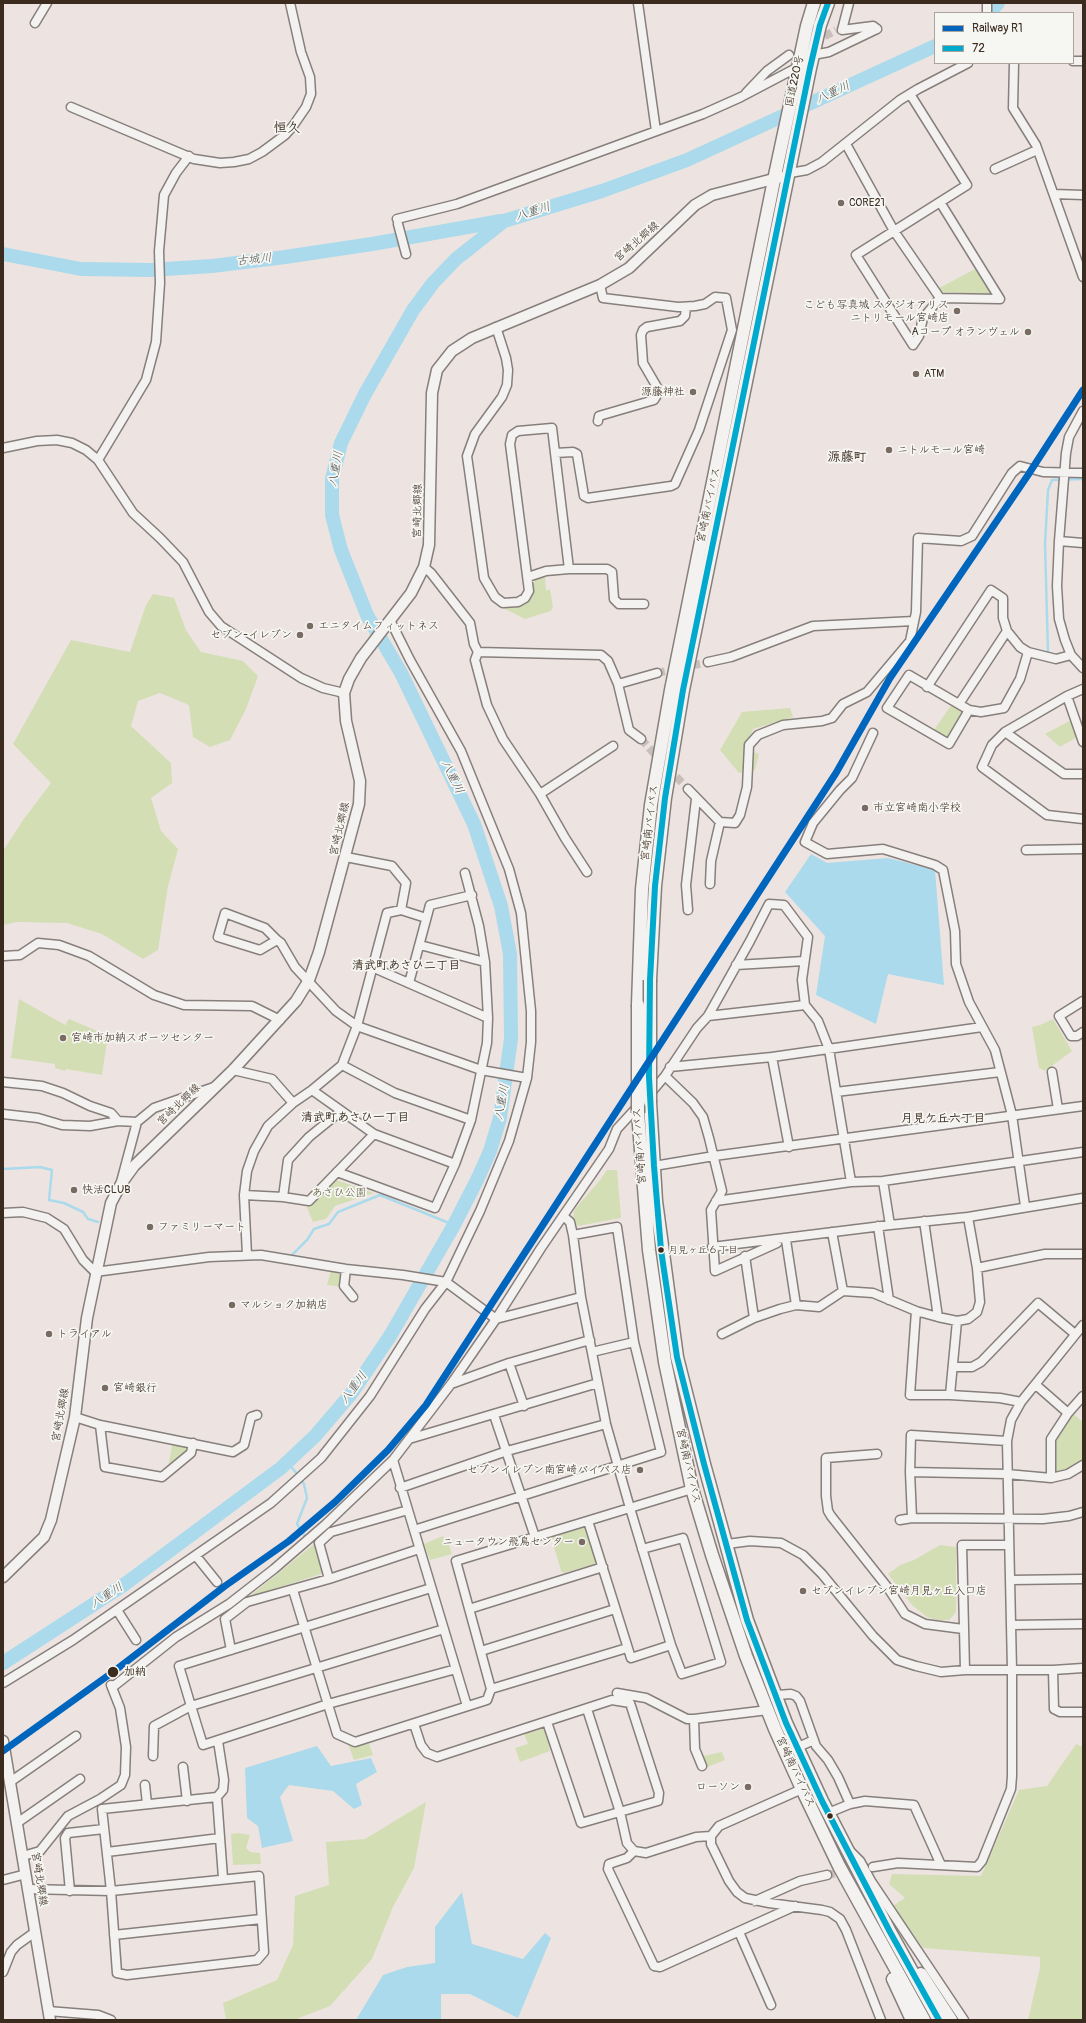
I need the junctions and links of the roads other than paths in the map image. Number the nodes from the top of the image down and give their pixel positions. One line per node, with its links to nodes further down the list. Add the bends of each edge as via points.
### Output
1 (47, 3): 7 (street)
2 (290, 3): 20 (street, via 311,85 310,98 300,116 285,135 271,147 249,159 220,163)
3 (638, 3): 16 (street)
4 (814, 3): 12 (highway, 国道220号)
5 (828, 3): 9 (highway, 国道220号)
6 (848, 3): 9 (street, via 839,30 872,26 877,29 829,52)
7 (35, 23)
8 (789, 55): 14 (street, via 767,71)
9 (813, 55): 19 (highway, 国道220号)
10 (966, 64): 13 (street)
11 (1014, 64): 18 (street, via 1013,108)
12 (797, 70): 14 (street); 21 (highway, 国道220号)
13 (910, 94): 17 (street); 27 (street, via 967,185)
14 (741, 97): 16 (street)
15 (71, 107): 20 (street)
16 (656, 131): 29 (street, via 457,204 397,221)
17 (846, 144): 23 (street, via 807,170); 28 (street)
18 (1037, 150): 22 (street); 25 (street)
19 (794, 155): 23 (highway, 宮崎南バイパス)
20 (189, 156): 42 (street, via 164,195 156,342 146,380)
21 (778, 159): 24 (highway, 宮崎南バイパス)
22 (995, 169)
23 (790, 173): 24 (main road, 宮崎北郷線); 37 (highway, 宮崎南バイパス)
24 (774, 180): 32 (main road, 宮崎北郷線, via 712,195 695,205 629,268); 36 (highway, 宮崎南バイパス)
25 (1054, 194): 26 (street); 30 (street)
26 (1083, 195)
27 (940, 202): 28 (street); 33 (street, via 1000,299)
28 (894, 231): 33 (street); 33 (street, via 856,254 913,345 919,336 923,318)
29 (406, 254)
30 (1081, 266): 31 (street)
31 (1083, 277)
32 (600, 285): 34 (street, via 603,298); 35 (main road, 宮崎北郷線)
33 (940, 298)
34 (686, 307): 36 (street, via 705,304 716,298 726,298); 39 (street, via 685,316 680,321 647,327 641,335 643,363 657,387 654,400 599,416)
35 (496, 328): 47 (main road, 宮崎北郷線, via 472,338 452,351 437,370 432,393 429,545); 49 (street, via 506,358 507,385 502,397 475,434 467,456 468,470 484,578 490,592 503,603 518,602 525,598 528,591)
36 (738, 331): 37 (street); 41 (street, via 675,484 588,498 584,496 577,454); 206 (highway, 宮崎南バイパス, bridge, via 651,805 642,889 638,1113 646,1220 665,1362)
37 (756, 334): 135 (highway, 宮崎南バイパス, bridge, via 683,690 665,798 655,886 650,980 650,1102)
38 (1083, 411): 43 (street, via 1068,438)
39 (598, 421)
40 (3, 448): 42 (street, via 57,440 72,443)
41 (555, 453): 48 (street); 49 (street, via 552,428 518,431 512,435 510,444)
42 (98, 460): 63 (street, via 133,513 183,562 209,612 221,626 301,678 323,688)
43 (1065, 472): 44 (street); 45 (street); 52 (street, via 1044,472 1020,466 1012,473 972,536 961,541 918,538)
44 (1083, 473)
45 (1059, 541): 46 (street); 56 (street, via 1059,619)
46 (1083, 542)
47 (424, 567): 51 (main road, 宮崎北郷線, via 411,593); 54 (street, via 470,623)
48 (569, 569): 49 (street, via 546,571); 50 (street, via 607,569 612,572 614,598 619,604)
49 (528, 578)
50 (644, 604)
51 (390, 620): 63 (main road, 宮崎北郷線, via 361,658); 114 (street, via 461,751 509,869 521,913 528,977 531,1042)
52 (914, 620): 57 (street, via 813,626 731,658); 77 (street, via 910,641 867,692 843,704 832,718 783,725 758,735 749,745 747,787 740,815 735,823)
53 (1007, 631): 55 (street, via 1020,647); 61 (street, via 1003,598 991,590); 65 (street)
54 (478, 652): 60 (street, via 601,655 608,661); 74 (street, via 476,660 487,705 503,739)
55 (1028, 652): 56 (street, via 1056,659); 66 (street, via 1020,679 1004,708 982,712)
56 (1071, 655): 58 (street)
57 (708, 662)
58 (1083, 668)
59 (657, 673): 60 (street)
60 (618, 684): 69 (street, via 629,730)
61 (927, 687): 65 (street); 66 (street, via 909,675 888,708 949,744)
62 (1083, 689): 64 (street)
63 (344, 693): 80 (main road, 宮崎北郷線, via 346,721 360,782 359,804)
64 (1067, 696): 67 (street); 70 (street)
65 (959, 704): 66 (street)
66 (969, 710)
67 (1005, 732): 72 (street, via 1064,774); 76 (street, via 992,745 982,767 1047,815)
68 (872, 733): 103 (street, via 852,778 813,823 805,842 827,854 883,848 943,870 955,930 956,964 969,1002)
69 (641, 738)
70 (1083, 742)
71 (613, 746): 74 (street)
72 (1083, 774)
73 (688, 790): 75 (street)
74 (540, 794): 81 (street)
75 (696, 799): 77 (street); 86 (street, via 686,885)
76 (1083, 819)
77 (720, 822): 83 (street, via 711,861)
78 (1083, 849): 79 (street)
79 (1026, 850)
80 (346, 857): 85 (street, via 392,866 406,883); 95 (main road, 宮崎北郷線, via 320,952)
81 (587, 872)
82 (465, 873): 84 (street)
83 (710, 884)
84 (472, 895): 87 (street, via 430,905); 92 (street)
85 (401, 910): 87 (street); 94 (street, via 387,913)
86 (688, 910)
87 (426, 918): 89 (street)
88 (278, 940): 88 (street, via 265,928 226,913 218,937 260,950); 95 (street, via 295,968)
89 (420, 945): 92 (street); 96 (street)
90 (4, 956): 101 (street, via 20,955 38,943 59,944 89,956 154,995 184,1005 252,1006)
91 (804, 960): 93 (street); 93 (street, via 808,937 784,905 769,904); 98 (street, via 802,980)
92 (484, 962): 100 (street)
93 (736, 965): 99 (street)
94 (372, 967): 96 (street); 102 (street)
95 (309, 980): 101 (main road, 宮崎北郷線); 102 (street, via 336,1011)
96 (409, 982): 100 (street)
97 (1083, 1000): 104 (street, via 1059,1016 1071,1036)
98 (805, 1005): 99 (street); 105 (street, via 818,1021)
99 (708, 1016): 108 (street)
100 (488, 1018): 110 (street)
101 (280, 1020): 109 (main road, 宮崎北郷線)
102 (358, 1026): 107 (street); 110 (street)
103 (982, 1026): 105 (street); 111 (street, via 994,1050)
104 (1083, 1032)
105 (829, 1048): 106 (street); 118 (street)
106 (772, 1057): 108 (street); 130 (street)
107 (342, 1064): 117 (street); 125 (street, via 395,1093)
108 (670, 1067): 113 (street)
109 (233, 1070): 116 (main road, 宮崎北郷線); 119 (street, via 272,1078)
110 (485, 1070): 114 (street); 125 (street)
111 (1000, 1072): 118 (street); 124 (street)
112 (1052, 1072): 121 (street)
113 (665, 1076): 132 (street, via 681,1090 703,1117); 146 (street, via 617,1129 609,1149)
114 (523, 1078): 162 (street, via 509,1141 496,1177)
115 (3, 1082): 126 (street, via 42,1086 111,1113)
116 (214, 1087): 127 (street, via 154,1108); 139 (main road, 宮崎北郷線, via 134,1166)
117 (312, 1090): 119 (street); 122 (street)
118 (836, 1092): 129 (street)
119 (293, 1103): 140 (street, via 268,1126 254,1152 246,1171)
120 (1083, 1106): 121 (street)
121 (1058, 1109): 124 (street)
122 (341, 1111): 128 (street); 141 (street, via 309,1137 288,1160)
123 (3, 1114): 126 (street, via 38,1118 62,1125 90,1126)
124 (1012, 1115): 129 (street); 133 (street)
125 (471, 1120): 134 (street)
126 (118, 1121): 127 (street)
127 (137, 1122): 139 (street)
128 (374, 1134): 134 (street); 136 (street)
129 (843, 1139): 130 (street); 138 (street)
130 (789, 1147): 132 (street)
131 (1083, 1152): 133 (street)
132 (714, 1156): 135 (street); 143 (street, via 722,1191)
133 (1019, 1162): 137 (street); 144 (street)
134 (455, 1164): 136 (street, via 435,1208)
135 (654, 1166): 217 (highway, 宮崎南バイパス, via 661,1250 677,1357)
136 (337, 1172): 141 (street, via 309,1201)
137 (883, 1181): 138 (street); 149 (street)
138 (851, 1182): 143 (street)
139 (121, 1184): 161 (main road, 宮崎北郷線, via 111,1203)
140 (244, 1195): 141 (street); 157 (street)
141 (283, 1197)
142 (1083, 1198): 144 (street)
143 (716, 1201): 155 (street, via 711,1210)
144 (1025, 1206): 147 (street)
145 (3, 1213): 161 (street, via 23,1212 47,1218 64,1229 83,1260)
146 (563, 1216): 152 (street, via 570,1222); 171 (street)
147 (968, 1217): 148 (street); 159 (street)
148 (924, 1221): 149 (street); 169 (street)
149 (890, 1224): 150 (street)
150 (878, 1226): 151 (street); 166 (street)
151 (832, 1232): 153 (street); 163 (street)
152 (573, 1235): 165 (street); 177 (street, via 617,1227)
153 (796, 1237): 154 (street); 155 (street)
154 (786, 1240): 158 (street); 167 (street)
155 (712, 1247): 158 (street, via 715,1271)
156 (1083, 1254): 159 (street, via 1045,1254)
157 (247, 1255): 160 (street, via 261,1255); 161 (street, via 209,1257)
158 (745, 1256): 170 (street)
159 (977, 1268): 172 (street, via 980,1302 977,1312 968,1319)
160 (346, 1270): 162 (street); 164 (street, via 344,1286)
161 (95, 1272): 191 (main road, 宮崎北郷線)
162 (442, 1281): 171 (street); 221 (street, via 370,1396 321,1458 271,1504)
163 (843, 1291): 166 (street, via 873,1293); 167 (street, via 819,1307)
164 (353, 1297)
165 (581, 1298): 171 (street); 176 (street)
166 (890, 1300): 168 (street)
167 (796, 1305): 170 (street)
168 (916, 1311): 169 (street); 184 (street, via 910,1395)
169 (938, 1317): 172 (street)
170 (754, 1318): 174 (street)
171 (496, 1319): 182 (street)
172 (957, 1321): 180 (street)
173 (1083, 1325): 175 (street)
174 (722, 1334)
175 (1075, 1334): 180 (street, via 1038,1303 982,1362 972,1367); 183 (street)
176 (590, 1340): 178 (street); 179 (street)
177 (634, 1342): 178 (street); 200 (street, via 661,1452)
178 (592, 1352): 181 (street)
179 (509, 1363): 182 (street); 187 (street)
180 (953, 1367): 184 (street)
181 (598, 1383): 187 (street); 192 (street)
182 (451, 1384): 194 (street)
183 (1036, 1385): 186 (street); 188 (street)
184 (950, 1394): 186 (street)
185 (1083, 1396): 188 (street)
186 (1021, 1402): 195 (street, via 1011,1420)
187 (524, 1406): 190 (street)
188 (1068, 1413): 204 (street, via 1051,1439)
189 (257, 1415): 196 (street, via 251,1416 244,1445 233,1452)
190 (494, 1415): 194 (street); 197 (street)
191 (75, 1417): 193 (street); 223 (main road, 宮崎北郷線, via 51,1520 44,1537)
192 (606, 1424): 197 (street); 200 (street)
193 (100, 1425): 196 (street); 196 (street, via 105,1467 162,1477 191,1453)
194 (408, 1439): 199 (street)
195 (1007, 1441): 202 (street, via 911,1435); 203 (street)
196 (193, 1443)
197 (507, 1451): 205 (street); 207 (street)
198 (877, 1454): 236 (street, via 826,1458 828,1511 906,1614 925,1624)
199 (393, 1460): 205 (street); 287 (street, via 274,1569 229,1604 176,1637 114,1686 111,1685 120,1708 126,1747 125,1775 121,1784 68,1816 40,1851)
200 (617, 1465): 207 (street); 208 (street)
201 (1083, 1466): 204 (street, via 1068,1474)
202 (910, 1472): 203 (street); 211 (street)
203 (1007, 1474): 204 (street); 212 (street)
204 (1051, 1478)
205 (400, 1488): 209 (street)
206 (692, 1489): 208 (street); 257 (highway, 宮崎南バイパス, via 739,1635)
207 (521, 1497): 215 (street); 216 (street)
208 (630, 1508): 214 (street); 220 (street)
209 (408, 1510): 215 (street); 224 (street, via 331,1532 319,1543)
210 (1083, 1512): 212 (street, via 1043,1519)
211 (912, 1518): 212 (street); 213 (street)
212 (1009, 1519): 218 (street)
213 (900, 1520)
214 (588, 1521): 216 (street); 222 (street)
215 (414, 1530): 219 (street)
216 (535, 1537): 230 (street, via 456,1561)
217 (727, 1544): 246 (street, via 750,1540 781,1543 812,1563 868,1631 897,1660 941,1672); 252 (highway, 宮崎南バイパス, via 748,1620)
218 (1009, 1545): 226 (street); 236 (street, via 962,1545)
219 (419, 1549): 224 (street); 228 (street)
220 (642, 1549): 239 (street); 239 (street, via 683,1538 721,1662 682,1674)
221 (196, 1556): 227 (street); 232 (street)
222 (603, 1567): 230 (street); 231 (street)
223 (3, 1577)
224 (329, 1579): 229 (street)
225 (1083, 1579): 226 (street)
226 (1011, 1580): 234 (street)
227 (217, 1582)
228 (431, 1588): 235 (street); 237 (street)
229 (293, 1590): 235 (street); 241 (street, via 247,1602 225,1619)
230 (469, 1609): 242 (street)
231 (615, 1609): 240 (street); 242 (street)
232 (116, 1610): 238 (street); 249 (street)
233 (1083, 1624): 234 (street)
234 (1011, 1625): 247 (street)
235 (306, 1627): 241 (street); 243 (street)
236 (963, 1628): 246 (street)
237 (444, 1629): 243 (street); 245 (street)
238 (136, 1640)
239 (671, 1645): 240 (street, via 631,1658)
240 (627, 1648): 250 (street)
241 (231, 1650): 254 (street, via 179,1666)
242 (481, 1651): 250 (street)
243 (318, 1668): 253 (street); 254 (street)
244 (1083, 1668): 248 (street)
245 (456, 1669): 253 (street); 255 (street)
246 (965, 1670): 247 (street)
247 (1012, 1670): 248 (street); 288 (street, via 1010,1789 979,1866 975,1868)
248 (1053, 1670): 258 (street, via 1054,1709 1060,1712)
249 (3, 1684)
250 (491, 1689): 255 (street, via 487,1700)
251 (617, 1693): 259 (street, via 646,1698 688,1719)
252 (776, 1695): 263 (street, via 796,1696); 266 (highway, 宮崎南バイパス)
253 (328, 1704): 261 (street, via 337,1734 355,1742); 265 (street)
254 (191, 1706): 265 (street, via 203,1745); 267 (street, via 154,1726)
255 (467, 1706): 261 (street)
256 (586, 1710): 260 (street); 278 (street); 278 (street, via 612,1700 630,1703 650,1763 659,1793 658,1800)
257 (768, 1710): 259 (street); 273 (highway, 宮崎南バイパス)
258 (1083, 1712)
259 (694, 1719): 268 (street, via 696,1748)
260 (547, 1722): 261 (street, via 437,1757 427,1753 421,1745); 278 (street, via 581,1823)
261 (414, 1724)
262 (76, 1736): 271 (street)
263 (814, 1740): 266 (street); 277 (street, via 838,1777)
264 (3, 1741): 271 (main road, 宮崎北郷線)
265 (218, 1741): 274 (street, via 224,1790)
266 (798, 1747): 279 (highway, 宮崎南バイパス)
267 (153, 1756)
268 (702, 1766)
269 (184, 1767): 275 (street)
270 (80, 1779): 280 (street)
271 (10, 1782): 280 (main road, 宮崎北郷線)
272 (145, 1785): 276 (street)
273 (802, 1789): 282 (street, via 719,1826); 305 (highway, 宮崎南バイパス, via 839,1866)
274 (217, 1797): 275 (street); 283 (street)
275 (187, 1800): 276 (street)
276 (147, 1804): 281 (street, via 102,1809)
277 (850, 1804): 279 (street); 288 (street, via 865,1801 914,1805)
278 (620, 1812): 285 (street, via 627,1843)
279 (828, 1813): 284 (highway, 宮崎南バイパス)
280 (17, 1823): 287 (main road, 宮崎北郷線)
281 (104, 1829): 286 (street); 295 (street, via 68,1833 66,1838)
282 (711, 1836): 285 (street, via 696,1837 646,1853); 297 (street, via 711,1844 729,1881 737,1892)
283 (220, 1838): 286 (street); 292 (street)
284 (845, 1846): 302 (highway, 宮崎南バイパス); 316 (street, via 860,1861)
285 (634, 1851): 301 (street, via 627,1858 609,1864 608,1869 654,1966 660,1967)
286 (107, 1852): 296 (street)
287 (23, 1856): 290 (main road, 宮崎北郷線)
288 (941, 1864): 289 (street, via 898,1863)
289 (873, 1867)
290 (26, 1874): 293 (street); 294 (main road, 宮崎北郷線)
291 (827, 1875): 297 (street, via 800,1880)
292 (223, 1878): 296 (street); 299 (street, via 259,1876)
293 (3, 1880)
294 (28, 1889): 295 (street); 300 (main road, 宮崎北郷線)
295 (70, 1891): 296 (street)
296 (111, 1891): 303 (street)
297 (755, 1901): 298 (street)
298 (795, 1906): 301 (street); 311 (street, via 830,1912 840,1919)
299 (261, 1919): 303 (street); 303 (street, via 264,1952 257,1960 135,1974 117,1973)
300 (35, 1932): 306 (street); 309 (main road, 宮崎北郷線)
301 (739, 1932): 308 (street)
302 (890, 1932): 314 (highway, 宮崎南バイパス); 315 (highway, via 905,1948)
303 (114, 1935)
304 (3, 1949): 306 (street)
305 (884, 1949): 312 (highway, via 893,1979); 313 (highway, 宮崎南バイパス)
306 (11, 1952): 307 (street)
307 (3, 1972)
308 (771, 2005)
309 (49, 2016): 310 (street, via 98,2015)
310 (111, 2020)
311 (881, 2020)
312 (912, 2020)
313 (924, 2020)
314 (939, 2020)
315 (951, 2020)
316 (964, 2020)

